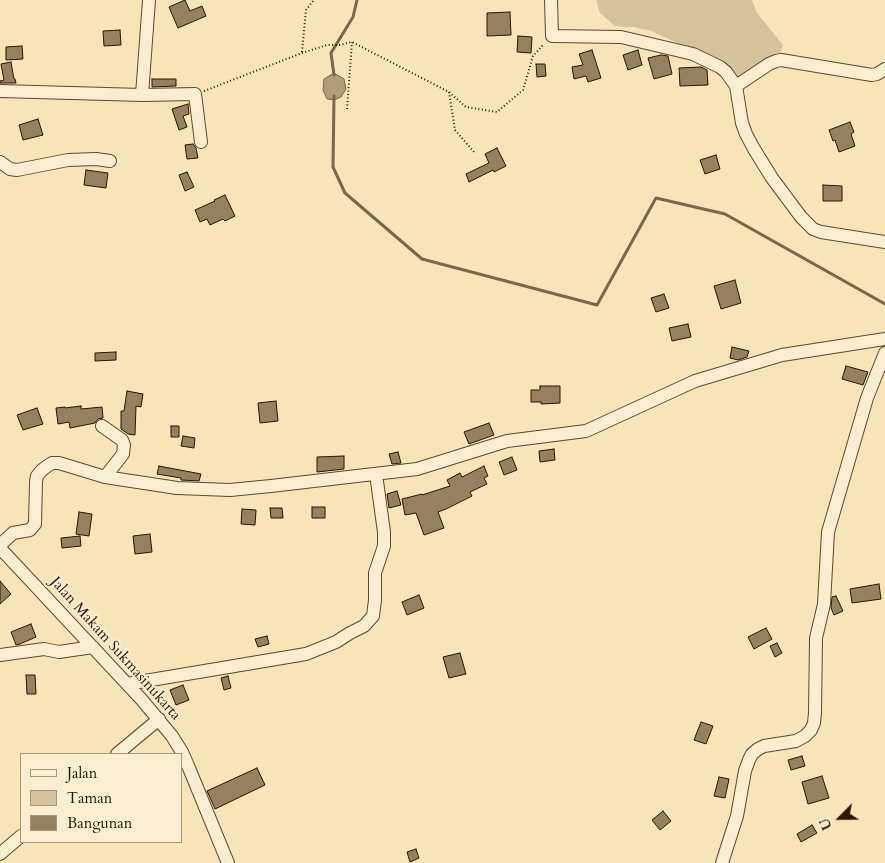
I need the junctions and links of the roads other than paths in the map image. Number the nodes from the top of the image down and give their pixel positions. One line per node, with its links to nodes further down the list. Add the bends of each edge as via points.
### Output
1 (149, 0): 6 (street)
2 (551, 0): 4 (street, via 552,36 621,37 693,54 720,67)
3 (885, 69): 4 (street, via 872,74 781,60 769,64)
4 (736, 86): 10 (street, via 746,134 772,178 813,229)
5 (0, 91): 6 (street)
6 (142, 95): 7 (street, via 195,94)
7 (201, 142)
8 (110, 161): 9 (street, via 96,158 68,160 17,170)
9 (0, 162)
10 (885, 242)
11 (885, 339): 14 (street, via 782,355 695,381 586,431 507,441 417,469)
12 (885, 353): 25 (street, via 867,398 828,532 824,604 816,638 814,723 805,736 796,741 764,746 748,760 737,816)
13 (102, 426): 15 (street, via 122,440 124,446 123,454)
14 (376, 474): 15 (street, via 230,490 177,488); 19 (street, via 384,546 375,573 373,616 364,626 306,654)
15 (105, 477): 16 (street, via 59,463 46,466 37,476 35,524 30,530 13,533)
16 (0, 546): 17 (street, Jalan Makam Sukmasinukarta)
17 (93, 647): 18 (street); 19 (street, Jalan Makam Sukmasinukarta)
18 (0, 655)
19 (127, 684): 20 (street, Jalan Makam Sukmasinukarta)
20 (159, 719): 21 (street); 24 (street, Jalan Makam Sukmasinukarta, via 182,752)
21 (118, 753)
22 (20, 837): 23 (street)
23 (0, 854)
24 (228, 863)
25 (722, 863)

